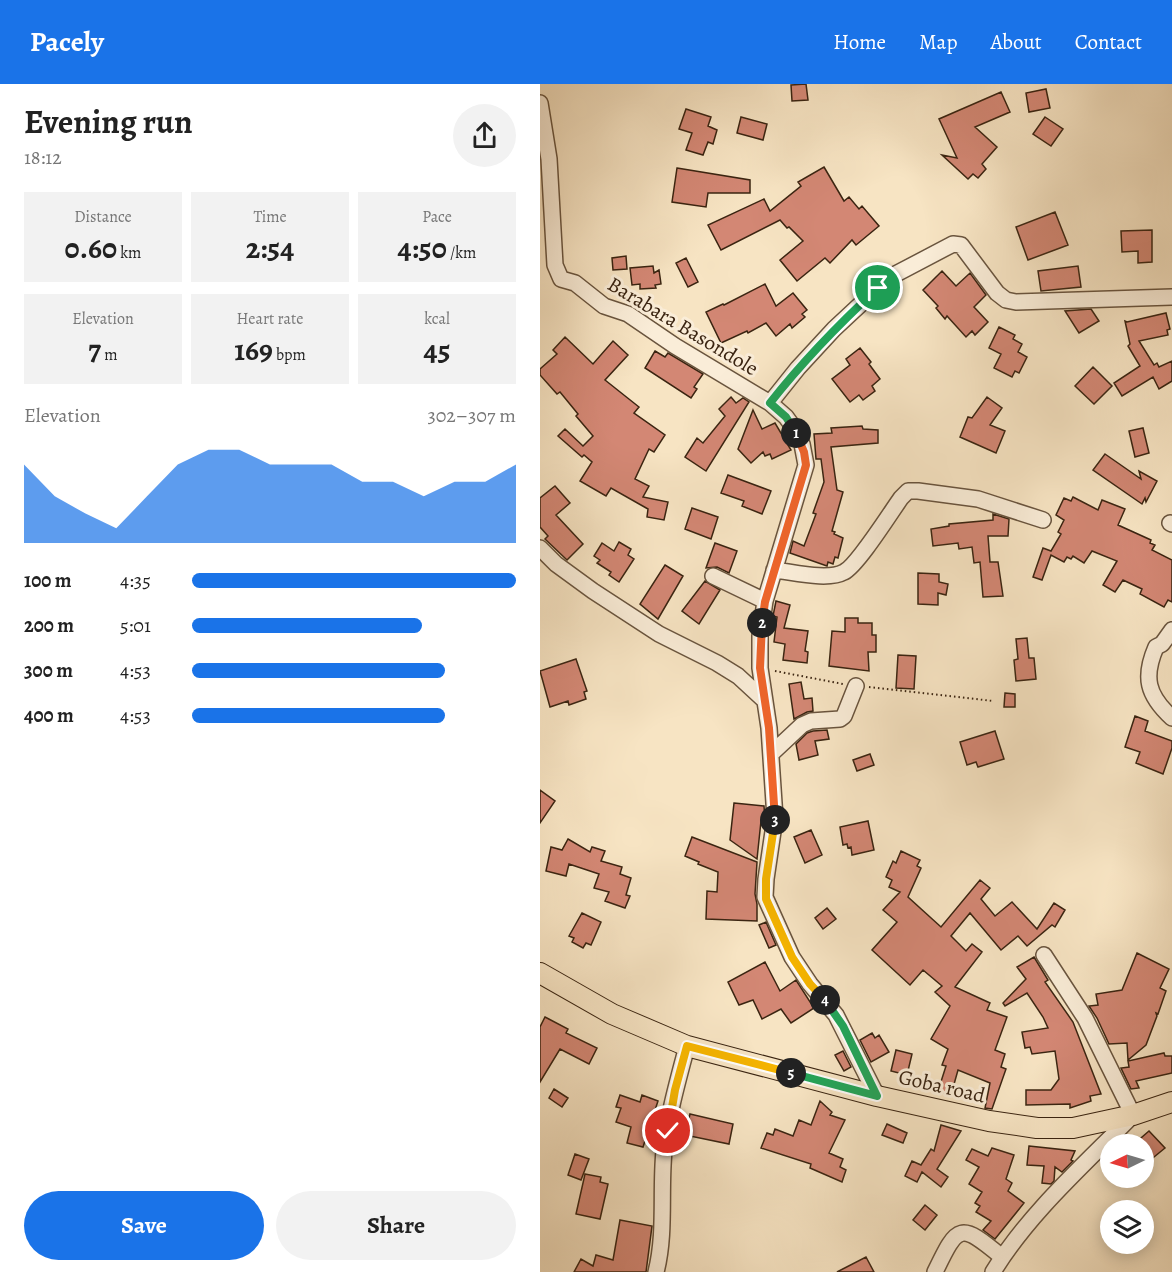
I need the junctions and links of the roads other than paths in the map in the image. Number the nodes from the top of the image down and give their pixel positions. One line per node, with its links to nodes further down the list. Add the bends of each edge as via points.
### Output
1 (540, 103): 2 (street, Barabara Basondole, via 549,159)
2 (547, 234): 4 (street, Barabara Basondole, via 561,279 604,306 628,314)
3 (1172, 297): 4 (street, via 1006,300 961,245 953,244 892,276 878,288 834,329)
4 (770, 403): 7 (street, Barabara Basondole, via 794,428 806,465)
5 (1043, 520): 7 (street, via 978,499 908,491 843,573 826,576)
6 (540, 548): 12 (street, via 611,603 738,676)
7 (774, 570): 9 (street, Barabara Basondole)
8 (713, 576): 9 (street)
9 (765, 602): 12 (street, Barabara Basondole, via 760,636)
10 (1172, 630): 13 (street, via 1156,647 1147,674 1156,699)
11 (856, 686): 14 (street, via 844,716 802,725)
12 (764, 700): 14 (street, Barabara Basondole)
13 (1172, 718)
14 (771, 754): 18 (street, Barabara Basondole, via 775,818 766,899 792,957 836,1015)
15 (1044, 955): 20 (street, via 1085,1018)
16 (540, 973): 17 (main road, Goba road, via 612,1014)
17 (687, 1046): 18 (main road, Goba road); 22 (street, via 664,1150)
18 (877, 1096): 20 (main road, Goba road, via 1037,1128 1073,1128)
19 (1172, 1102): 20 (main road, Goba road)
20 (1133, 1115): 21 (street, via 1056,1194)
21 (1002, 1257): 23 (street, via 977,1236 958,1234); 24 (street)
22 (656, 1272)
23 (935, 1272)
24 (993, 1272)

